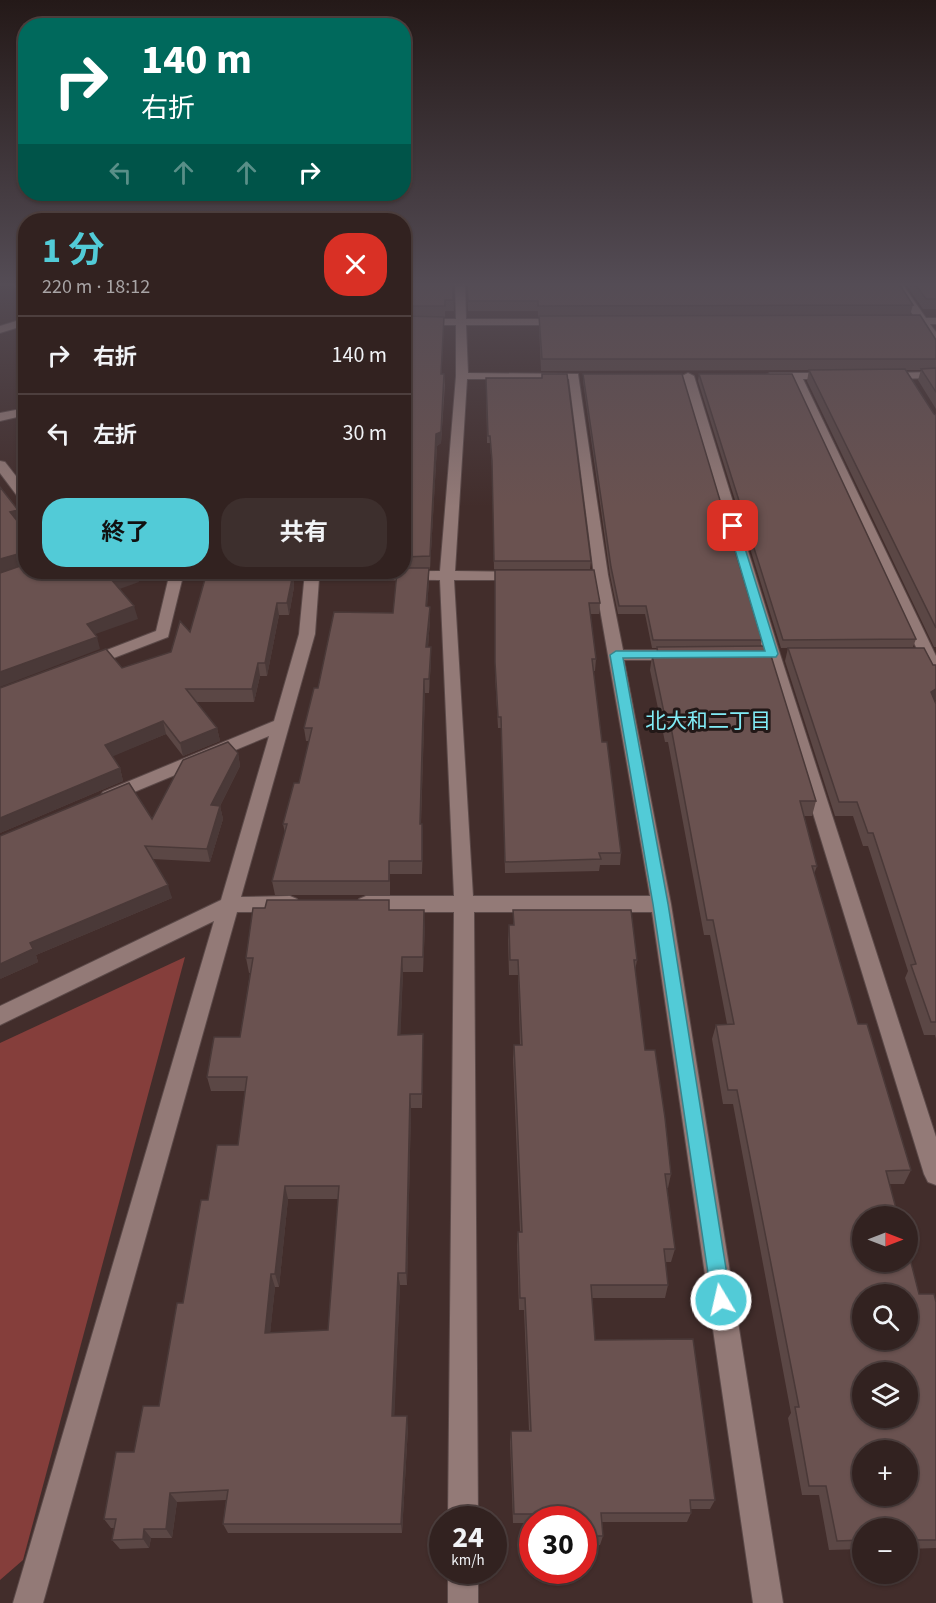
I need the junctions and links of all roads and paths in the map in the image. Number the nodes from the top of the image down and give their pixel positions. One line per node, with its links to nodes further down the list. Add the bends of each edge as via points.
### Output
1 (461, 357): 3 (street)
2 (936, 375): 8 (street, via 910,380)
3 (462, 376): 16 (street); 21 (street, via 580,376 595,575)
4 (687, 376): 33 (street)
5 (753, 376): 6 (street)
6 (796, 376): 7 (street); 20 (street)
7 (840, 376)
8 (874, 376)
9 (18, 413): 10 (street)
10 (0, 417)
11 (0, 465): 12 (street)
12 (14, 484): 13 (street); 14 (street)
13 (0, 489)
14 (18, 489)
15 (411, 575): 16 (street)
16 (447, 576): 17 (street); 30 (street)
17 (530, 576)
18 (175, 579): 23 (street, via 162,634)
19 (312, 579): 25 (street, via 307,634)
20 (926, 654): 24 (street)
21 (616, 655): 22 (street); 31 (street)
22 (700, 655)
23 (76, 667)
24 (936, 673)
25 (279, 725): 26 (street); 27 (street)
26 (97, 802)
27 (229, 904): 28 (street); 32 (street); 36 (street)
28 (311, 904)
29 (347, 904): 30 (street)
30 (464, 904): 31 (street); 34 (street)
31 (661, 904): 38 (street)
32 (0, 1016)
33 (936, 1174)
34 (463, 1506)
35 (463, 1584): 37 (street)
36 (28, 1603)
37 (463, 1603)
38 (768, 1603)

